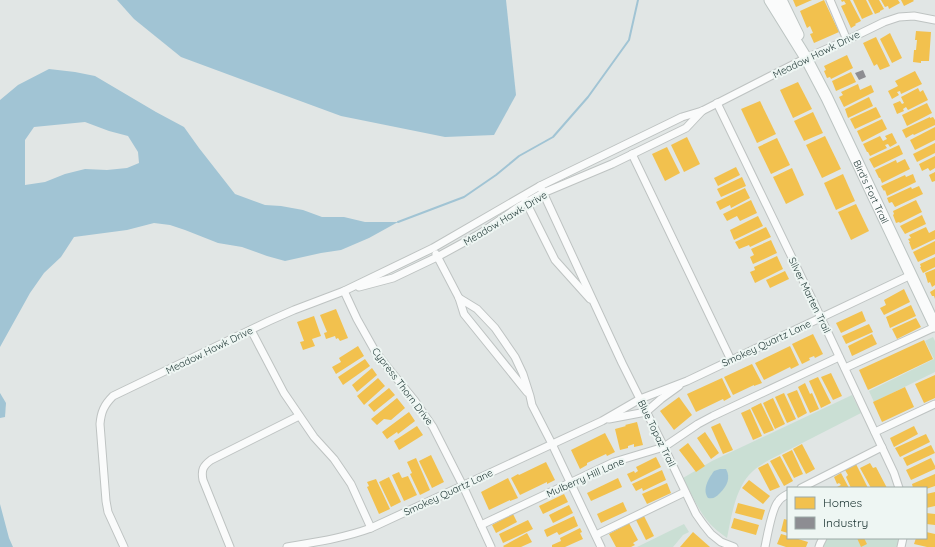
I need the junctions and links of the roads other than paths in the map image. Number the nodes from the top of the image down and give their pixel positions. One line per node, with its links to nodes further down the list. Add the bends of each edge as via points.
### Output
1 (770, 0): 6 (street, Bird's Fort Trail)
2 (781, 0): 6 (street, Bird's Fort Trail)
3 (830, 0): 5 (street)
4 (935, 20): 5 (street, Meadow Hawk Drive, via 914,16 899,17)
5 (847, 40): 6 (street, Meadow Hawk Drive)
6 (806, 58): 7 (street, Meadow Hawk Drive); 14 (street, Bird's Fort Trail)
7 (717, 103): 8 (street, Meadow Hawk Drive); 18 (street, Silver Marten Trail)
8 (702, 111): 9 (street, Meadow Hawk Drive, via 686,128); 10 (street, Meadow Hawk Drive, via 682,117)
9 (632, 154): 10 (street, Meadow Hawk Drive); 22 (street)
10 (542, 190): 11 (street, Meadow Hawk Drive); 17 (street, Blue Topaz Trail)
11 (524, 199): 12 (street, Meadow Hawk Drive); 13 (street, Meadow Hawk Drive, via 481,233); 17 (street, Blue Topaz Trail, via 554,260)
12 (433, 248): 13 (street); 15 (street, Meadow Hawk Drive)
13 (437, 257): 15 (street, Meadow Hawk Drive, via 393,278); 16 (street)
14 (911, 275): 18 (street, Smokey Quartz Lane); 19 (street, Bird's Fort Trail)
15 (344, 291): 20 (street, Meadow Hawk Drive); 36 (street, Cypress Thorn Drive, via 375,352 433,426)
16 (459, 298): 25 (street, via 464,314); 25 (street, via 477,309 495,328 515,357)
17 (595, 305): 26 (street, Blue Topaz Trail)
18 (821, 317): 21 (street, Silver Marten Trail); 22 (street, Smokey Quartz Lane)
19 (935, 326): 23 (street)
20 (251, 330): 29 (street); 46 (street, Meadow Hawk Drive, via 113,396 103,408 100,424 106,501 108,512)
21 (839, 357): 23 (street, Silver Marten Trail); 33 (street, Mulberry Hill Lane, via 713,416)
22 (731, 360): 24 (street, Smokey Quartz Lane)
23 (845, 368): 31 (street, Silver Marten Trail)
24 (687, 380): 26 (street, Smokey Quartz Lane); 28 (street, Smokey Quartz Lane)
25 (530, 396): 32 (street)
26 (640, 399): 28 (street, Blue Topaz Trail); 30 (street, Smokey Quartz Lane)
27 (935, 404): 31 (street)
28 (646, 412): 30 (street, Smokey Quartz Lane); 33 (street, Blue Topaz Trail)
29 (299, 416): 42 (street, via 351,484); 47 (street, via 211,460 203,467 203,480)
30 (602, 420): 32 (street, Smokey Quartz Lane)
31 (875, 432): 34 (street, Silver Marten Trail)
32 (552, 444): 35 (street); 36 (street, Smokey Quartz Lane)
33 (664, 447): 35 (street, Mulberry Hill Lane, via 614,462); 39 (street, Blue Topaz Trail)
34 (882, 447): 37 (street); 38 (street, Silver Marten Trail)
35 (570, 483): 41 (street, Mulberry Hill Lane); 43 (street)
36 (463, 486): 41 (street, Cypress Thorn Drive); 42 (street, Smokey Quartz Lane)
37 (803, 487)
38 (899, 487)
39 (685, 492): 43 (street); 45 (street, Blue Topaz Trail, via 696,514)
40 (787, 495): 52 (street, via 777,502)
41 (482, 525): 49 (street, Cypress Thorn Drive)
42 (371, 528): 44 (street, Smokey Quartz Lane)
43 (596, 535): 50 (street)
44 (324, 544): 48 (street, Smokey Quartz Lane)
45 (719, 544): 51 (street, Blue Topaz Trail)
46 (124, 547)
47 (230, 547)
48 (288, 547)
49 (491, 547)
50 (601, 547)
51 (734, 547)
52 (765, 547)

